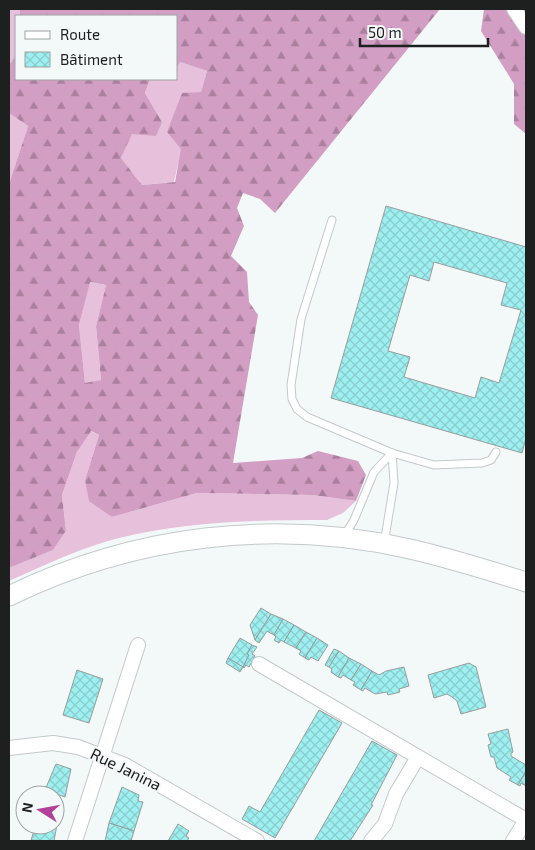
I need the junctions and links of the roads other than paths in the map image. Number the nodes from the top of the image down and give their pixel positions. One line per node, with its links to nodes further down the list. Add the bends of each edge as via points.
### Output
1 (514, 9): 2 (street)
2 (526, 28)
3 (332, 220): 5 (lane, via 301,319 292,399 297,409 307,417)
4 (496, 452): 5 (lane, via 491,460 482,463 434,465)
5 (392, 453): 6 (lane, via 374,472); 7 (lane, via 394,483)
6 (343, 538): 7 (main road); 9 (main road, via 276,532 166,542 77,568)
7 (384, 544): 8 (main road, via 446,558)
8 (526, 582)
9 (9, 596)
10 (138, 644): 13 (street)
11 (259, 664): 14 (street)
12 (9, 748): 13 (street, Rue Janina, via 53,743 78,747)
13 (103, 757): 16 (street); 17 (street, Rue Janina, via 125,765)
14 (418, 757): 15 (street); 18 (street, via 396,794 385,824)
15 (526, 820): 19 (street)
16 (76, 841)
17 (257, 841)
18 (371, 841)
19 (513, 841)

